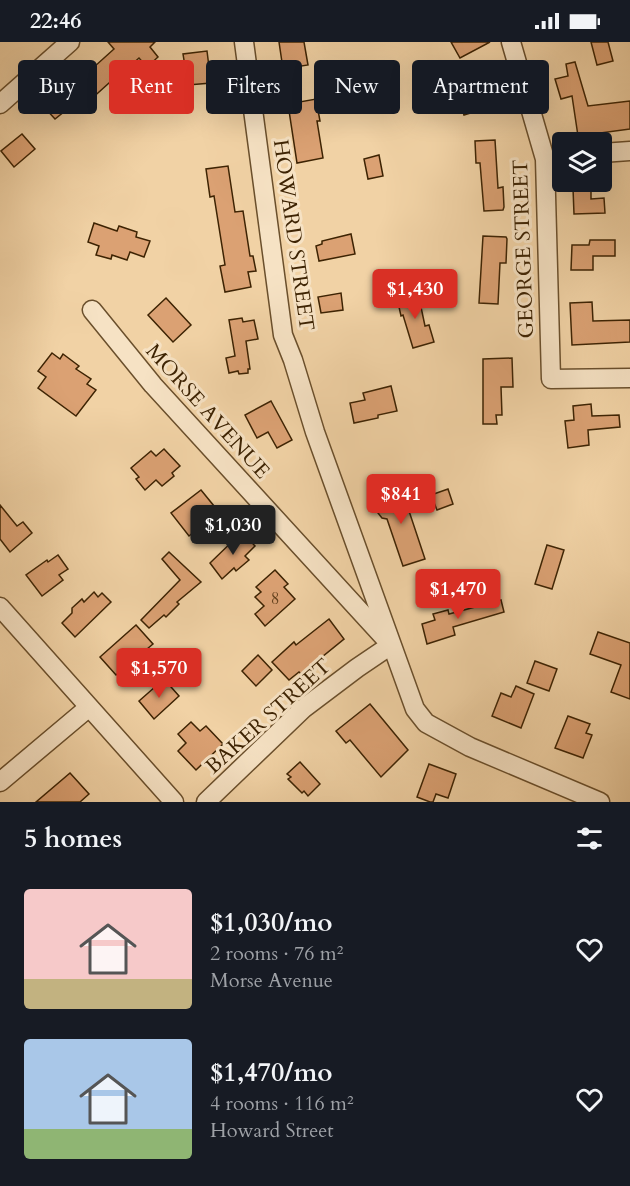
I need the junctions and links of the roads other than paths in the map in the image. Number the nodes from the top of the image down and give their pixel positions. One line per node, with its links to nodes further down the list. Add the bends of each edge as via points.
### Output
1 (70, 42): 4 (street)
2 (244, 42): 12 (street, HOWARD STREET, via 283,335)
3 (511, 42): 7 (street, GEORGE STREET)
4 (0, 104)
5 (630, 151): 6 (street)
6 (612, 152)
7 (552, 153)
8 (554, 192): 10 (street, GEORGE STREET, via 551,379)
9 (92, 310): 12 (street, MORSE AVENUE, via 153,385)
10 (630, 378)
11 (0, 607): 13 (street)
12 (391, 645): 16 (street, BAKER STREET, via 304,708); 17 (street, HOWARD STREET, via 415,709 426,723 470,747)
13 (88, 708): 14 (street); 15 (street)
14 (0, 782)
15 (174, 802)
16 (206, 802)
17 (600, 802)

